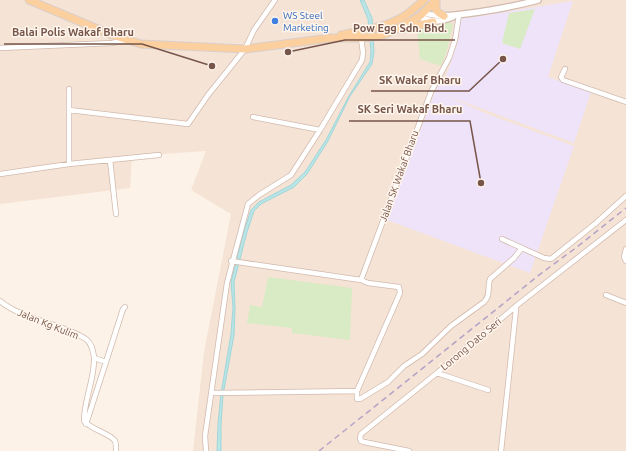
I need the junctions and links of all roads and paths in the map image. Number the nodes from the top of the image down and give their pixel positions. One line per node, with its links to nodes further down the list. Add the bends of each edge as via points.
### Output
1 (28, 0): 14 (main road)
2 (275, 0): 16 (street, via 254,30)
3 (425, 0): 6 (main road); 8 (main road)
4 (436, 0): 6 (main road); 9 (main road, via 436,10)
5 (538, 0): 7 (street)
6 (421, 13): 8 (main road); 9 (street); 10 (street, via 423,19); 11 (main road)
7 (458, 15): 9 (street); 10 (street); 35 (street, Jalan SK Wakaf Bharu, via 449,58 431,92)
8 (405, 16): 12 (main road, via 377,27)
9 (444, 16)
10 (433, 22): 11 (main road)
11 (393, 31): 13 (main road, via 380,36)
12 (331, 38): 13 (main road); 16 (main road)
13 (361, 38): 22 (street, via 362,60)
14 (126, 40): 15 (street, via 112,43); 16 (main road, via 156,45)
15 (0, 48)
16 (245, 49): 20 (street, via 188,124)
17 (565, 69): 19 (street, via 561,77 563,80)
18 (69, 89): 20 (street)
19 (626, 102)
20 (69, 110): 25 (street)
21 (253, 117): 22 (street)
22 (320, 130): 33 (street, via 291,175 248,204)
23 (159, 155): 24 (street)
24 (110, 160): 25 (street); 28 (street)
25 (69, 164): 26 (street)
26 (0, 174)
27 (626, 196): 31 (street, via 551,259)
28 (116, 214)
29 (626, 220): 39 (street, Lorong Dato Seri)
30 (502, 239): 31 (street)
31 (522, 248): 45 (street, via 490,279 488,298 484,302 451,326 388,382 360,399 357,399)
32 (626, 249): 34 (street)
33 (233, 261): 35 (street); 46 (street, via 226,283)
34 (626, 261)
35 (361, 280): 45 (street, via 399,287 400,294)
36 (606, 295): 38 (street)
37 (0, 301): 41 (street, Jalan Kg Kulim, via 8,307 88,340)
38 (626, 303)
39 (516, 306): 43 (street, Lorong Dato Seri); 51 (street)
40 (125, 307): 42 (street)
41 (94, 358): 42 (street); 47 (street, Jalan Kg Kulim, via 84,413)
42 (106, 362): 47 (street)
43 (437, 373): 44 (street); 50 (street, Lorong Dato Seri, via 361,434 361,441)
44 (488, 390)
45 (357, 391): 46 (street)
46 (211, 393): 49 (street, via 205,436)
47 (86, 424): 48 (street, via 110,436)
48 (116, 451)
49 (206, 451)
50 (408, 451)
51 (501, 451)

